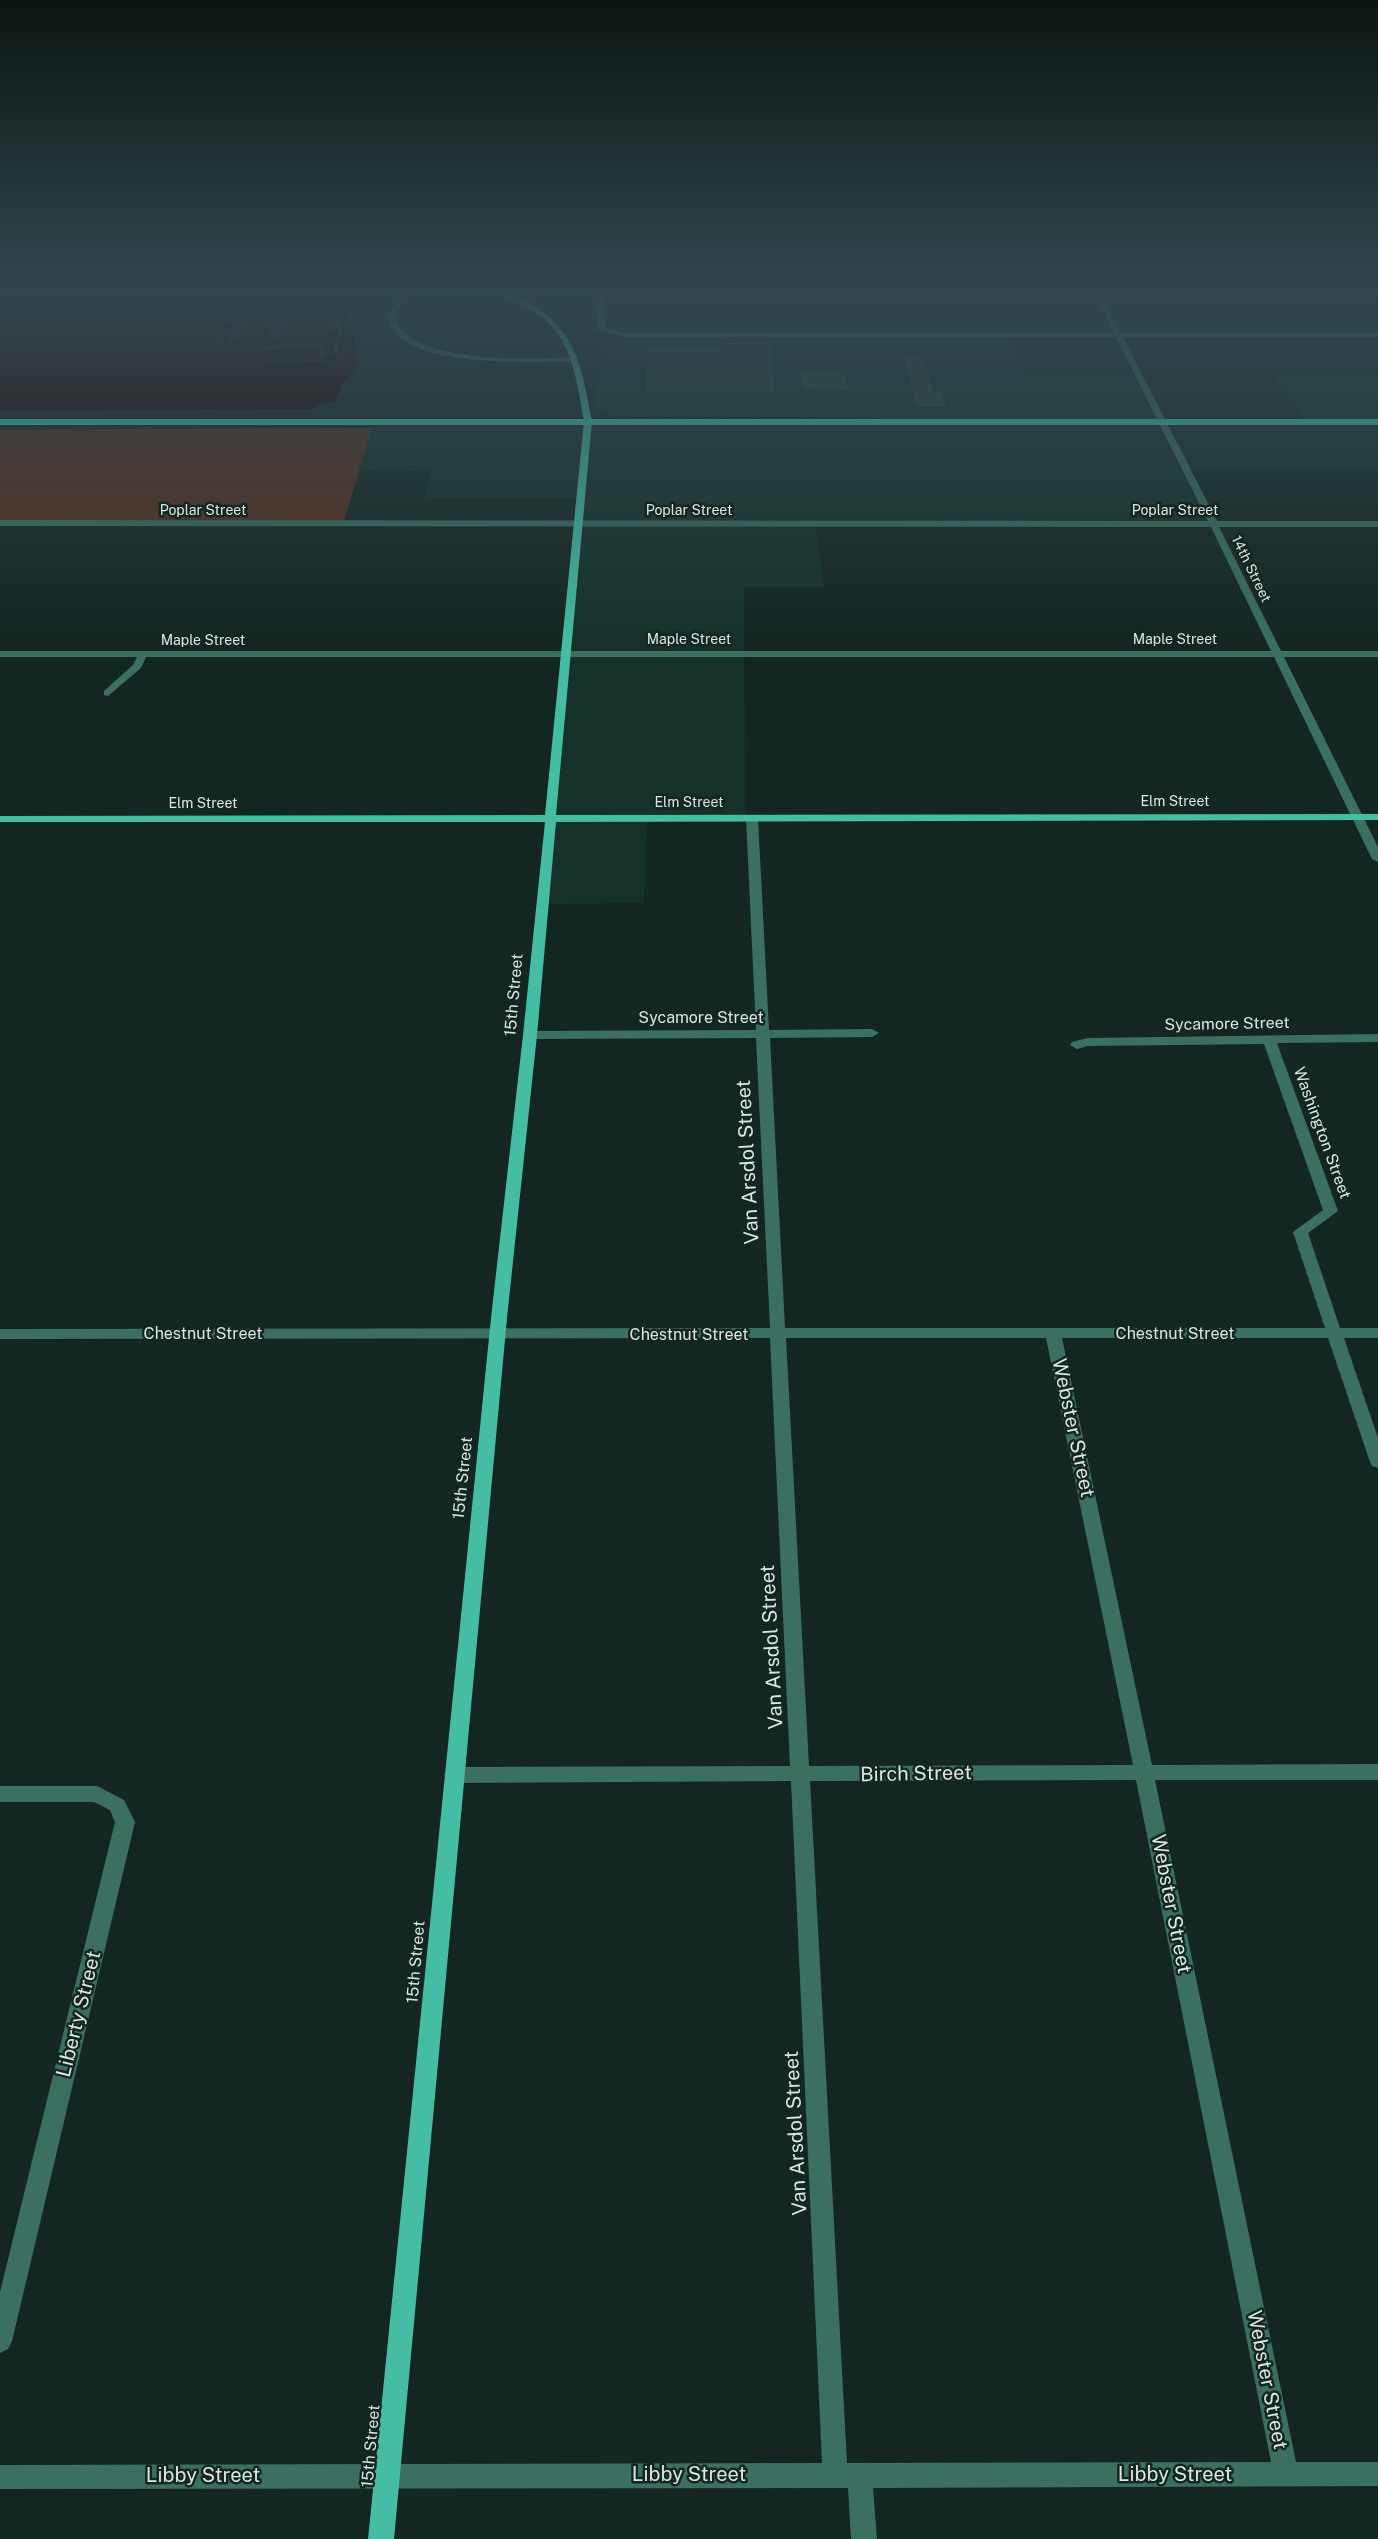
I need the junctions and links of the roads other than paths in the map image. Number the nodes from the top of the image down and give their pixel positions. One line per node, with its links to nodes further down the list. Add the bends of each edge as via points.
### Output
1 (586, 410): 3 (main road, 15th Street)
2 (1158, 410): 4 (street, 14th Street)
3 (588, 421): 4 (highway); 5 (highway); 9 (main road, 15th Street)
4 (1163, 421): 6 (highway); 10 (street, 14th Street)
5 (0, 422)
6 (1378, 422)
7 (0, 523): 9 (street, Poplar Street)
8 (1378, 524): 10 (street, Poplar Street)
9 (579, 525): 10 (street, Poplar Street); 13 (main road, 15th Street)
10 (1214, 525): 14 (street, 14th Street)
11 (0, 654): 12 (street, Maple Street)
12 (143, 654): 13 (street, Maple Street); 16 (street, via 137,666)
13 (566, 654): 14 (street, Maple Street); 19 (main road, 15th Street)
14 (1278, 654): 15 (street, Maple Street); 17 (street, 14th Street)
15 (1378, 654)
16 (108, 693)
17 (1356, 817): 18 (main road, Elm Street); 20 (main road, Elm Street); 22 (street, 14th Street)
18 (1378, 817)
19 (549, 818): 20 (main road, Elm Street); 21 (main road, Elm Street); 25 (main road, 15th Street)
20 (752, 818): 24 (street, Van Arsdol Street)
21 (0, 819)
22 (1378, 859)
23 (872, 1033): 24 (street, Sycamore Street)
24 (764, 1034): 25 (street, Sycamore Street); 34 (street, Van Arsdol Street)
25 (530, 1035): 31 (main road, 15th Street)
26 (1378, 1038): 27 (street, Sycamore Street)
27 (1269, 1041): 28 (street, Sycamore Street); 29 (street, Washington Street, via 1331,1211 1300,1232)
28 (1077, 1045)
29 (1334, 1333): 32 (street, Chestnut Street); 33 (street, Chestnut Street); 35 (street, Washington Street)
30 (0, 1334): 31 (street, Chestnut Street)
31 (497, 1334): 34 (street, Chestnut Street); 38 (main road, 15th Street)
32 (1053, 1334): 34 (street, Chestnut Street); 36 (street, Webster Street)
33 (1378, 1334)
34 (779, 1335): 39 (street, Van Arsdol Street)
35 (1378, 1462)
36 (1144, 1772): 37 (street, Birch Street); 39 (street, Birch Street); 42 (street, Webster Street)
37 (1378, 1772)
38 (454, 1775): 39 (street, Birch Street); 46 (main road, 15th Street)
39 (801, 1775): 44 (street, Van Arsdol Street)
40 (0, 1794): 41 (street, Liberty Street, via 97,1794 117,1805 125,1822)
41 (0, 2341)
42 (1286, 2474): 43 (street, Libby Street); 45 (street, Libby Street)
43 (1378, 2474)
44 (835, 2475): 45 (street, Libby Street); 46 (street, Libby Street)
45 (860, 2475): 49 (street)
46 (387, 2476): 47 (street, Libby Street); 48 (main road, 15th Street)
47 (0, 2477)
48 (381, 2539)
49 (864, 2539)

